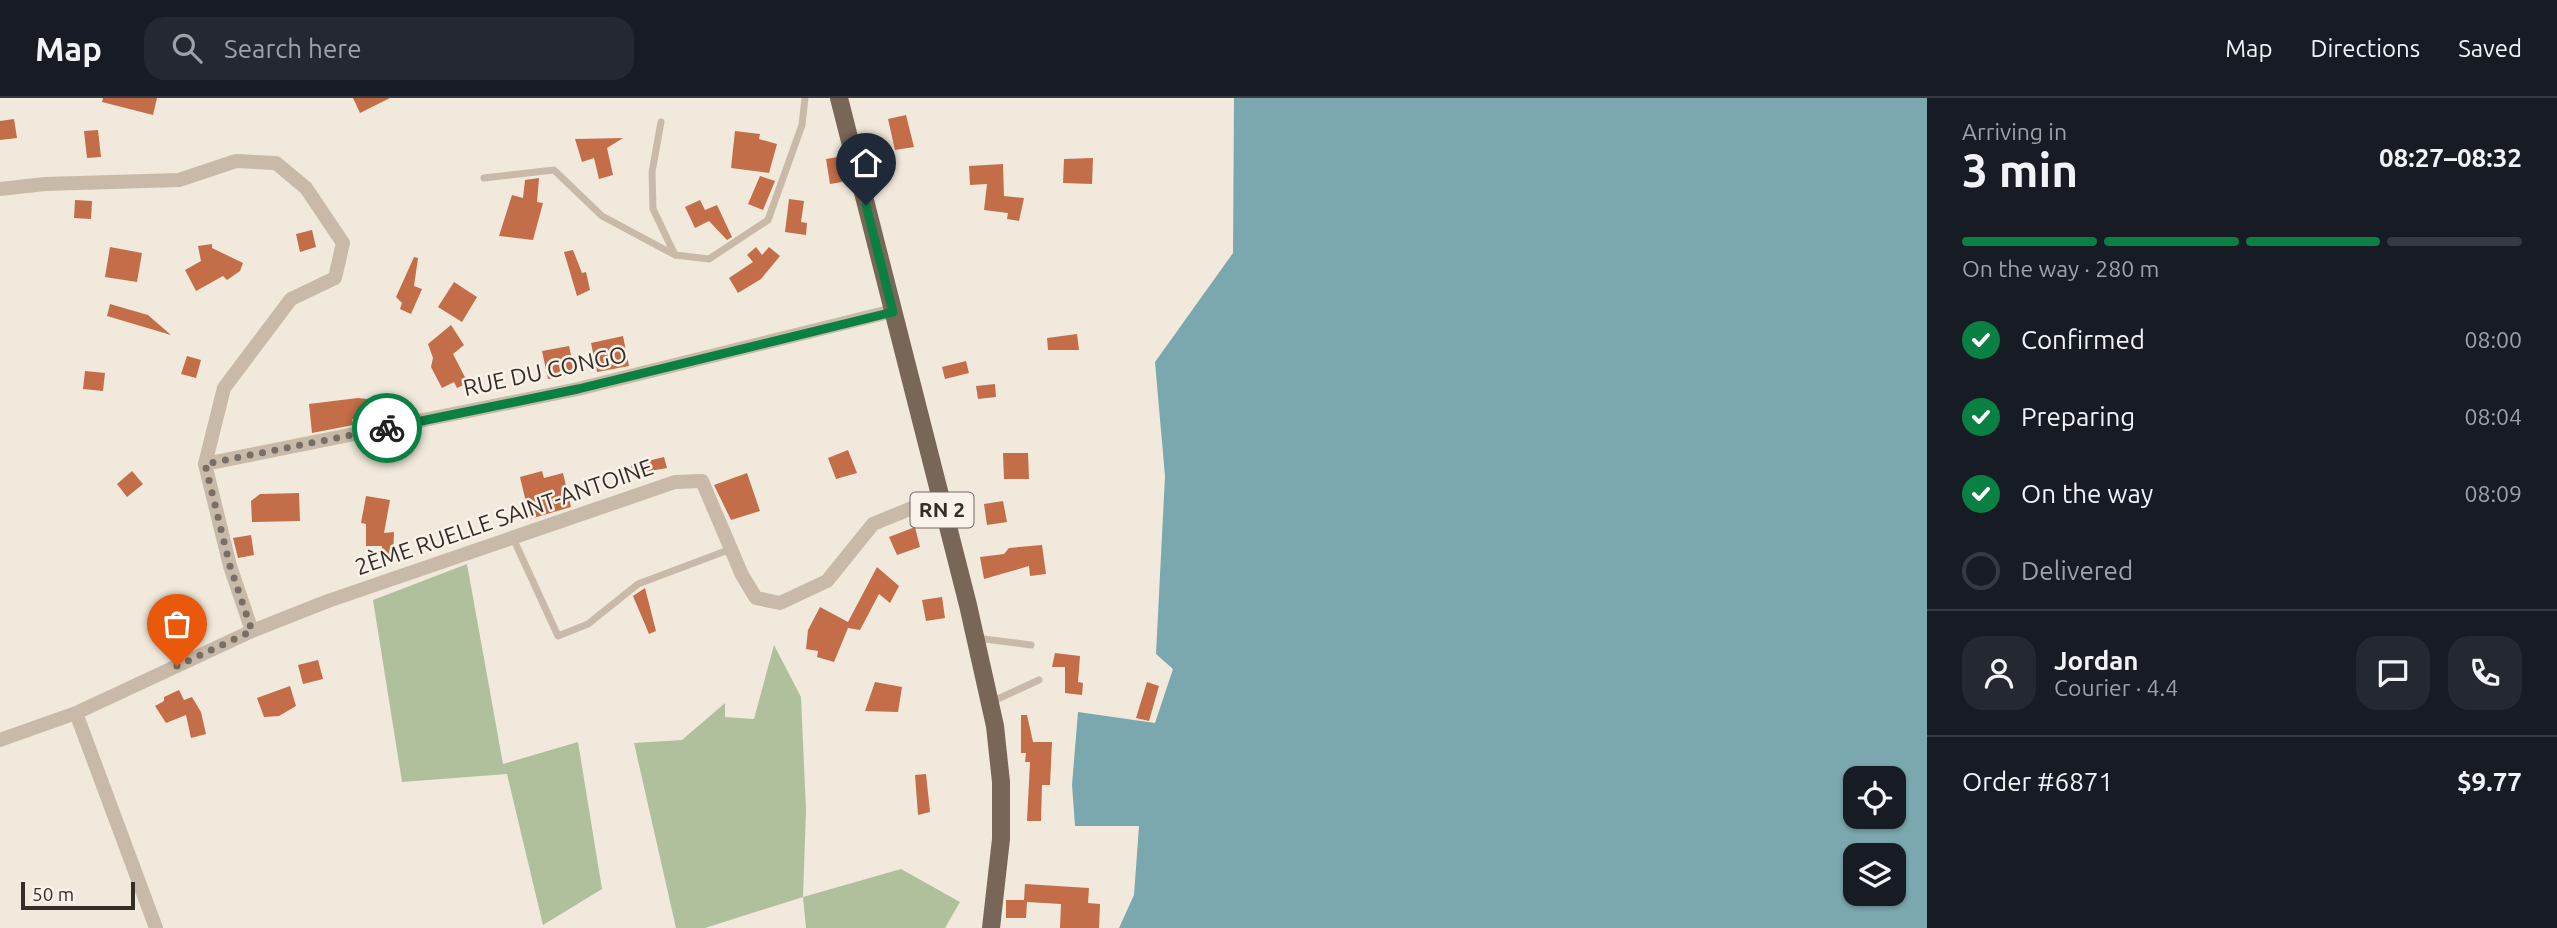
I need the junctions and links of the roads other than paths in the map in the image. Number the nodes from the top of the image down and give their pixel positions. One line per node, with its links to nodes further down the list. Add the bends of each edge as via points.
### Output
1 (805, 98): 6 (lane, via 802,125 768,220 709,259)
2 (839, 98): 7 (main road, RN 2)
3 (661, 122): 6 (lane, via 652,172 653,209)
4 (484, 178): 6 (lane, via 554,170 602,216)
5 (0, 189): 8 (street, via 179,180 236,161 276,163 306,188 342,243 335,278 291,299 224,388)
6 (675, 255)
7 (893, 312): 8 (street, RUE DU CONGO, via 578,389); 9 (main road, RN 2)
8 (205, 464): 12 (street, via 230,566)
9 (939, 497): 11 (street, 2ÈME RUELLE SAINT-ANTOINE, via 873,524 827,581 780,603 756,598); 13 (main road, RN 2)
10 (512, 538): 11 (street, 2ÈME RUELLE SAINT-ANTOINE, via 675,482 702,481); 11 (lane, via 558,636 588,624 638,584); 12 (street, 2ÈME RUELLE SAINT-ANTOINE)
11 (731, 549)
12 (252, 631): 17 (street, 2ÈME RUELLE SAINT-ANTOINE)
13 (975, 638): 14 (lane); 16 (main road, RN 2)
14 (1031, 646)
15 (1039, 680): 16 (lane)
16 (989, 703): 20 (main road, RN 2, via 1001,782 1001,839)
17 (76, 713): 18 (street, 2ÈME RUELLE SAINT-ANTOINE); 19 (street)
18 (0, 740)
19 (156, 928)
20 (991, 928)

